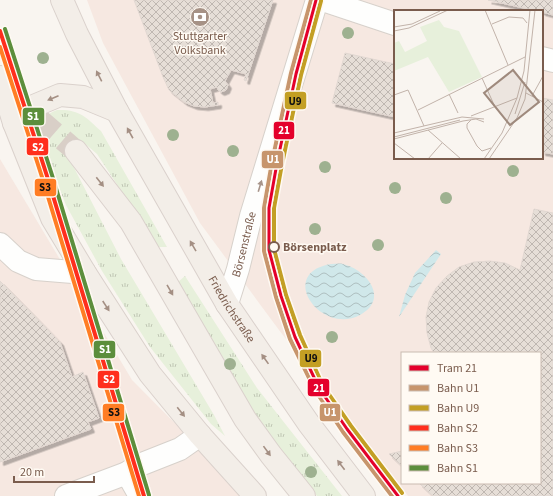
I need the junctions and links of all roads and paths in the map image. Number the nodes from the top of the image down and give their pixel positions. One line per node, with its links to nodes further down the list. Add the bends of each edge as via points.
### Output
1 (62, 0): 8 (main road, Friedrichstraße, one-way to 1)
2 (317, 0): 13 (street, Börsenstraße, one-way to 2)
3 (323, 0): 4 (street)
4 (394, 24)
5 (543, 58): 6 (street)
6 (553, 61)
7 (0, 76): 9 (main road)
8 (117, 110): 9 (main road, one-way to 9, via 83,97 60,95 29,108); 13 (main road, Friedrichstraße, one-way to 8)
9 (14, 123): 12 (main road, via 52,218)
10 (76, 151): 19 (main road, one-way to 19, via 131,222 245,419)
11 (0, 244): 12 (street, via 18,261 36,269)
12 (85, 273): 14 (main road, one-way to 14, via 150,374)
13 (227, 304): 20 (main road, Friedrichstraße, one-way to 13, via 309,424)
14 (200, 435): 15 (street, via 180,449 137,466); 18 (main road)
15 (127, 473): 16 (street); 17 (street)
16 (66, 496)
17 (140, 496)
18 (255, 496)
19 (304, 496)
20 (364, 496)

